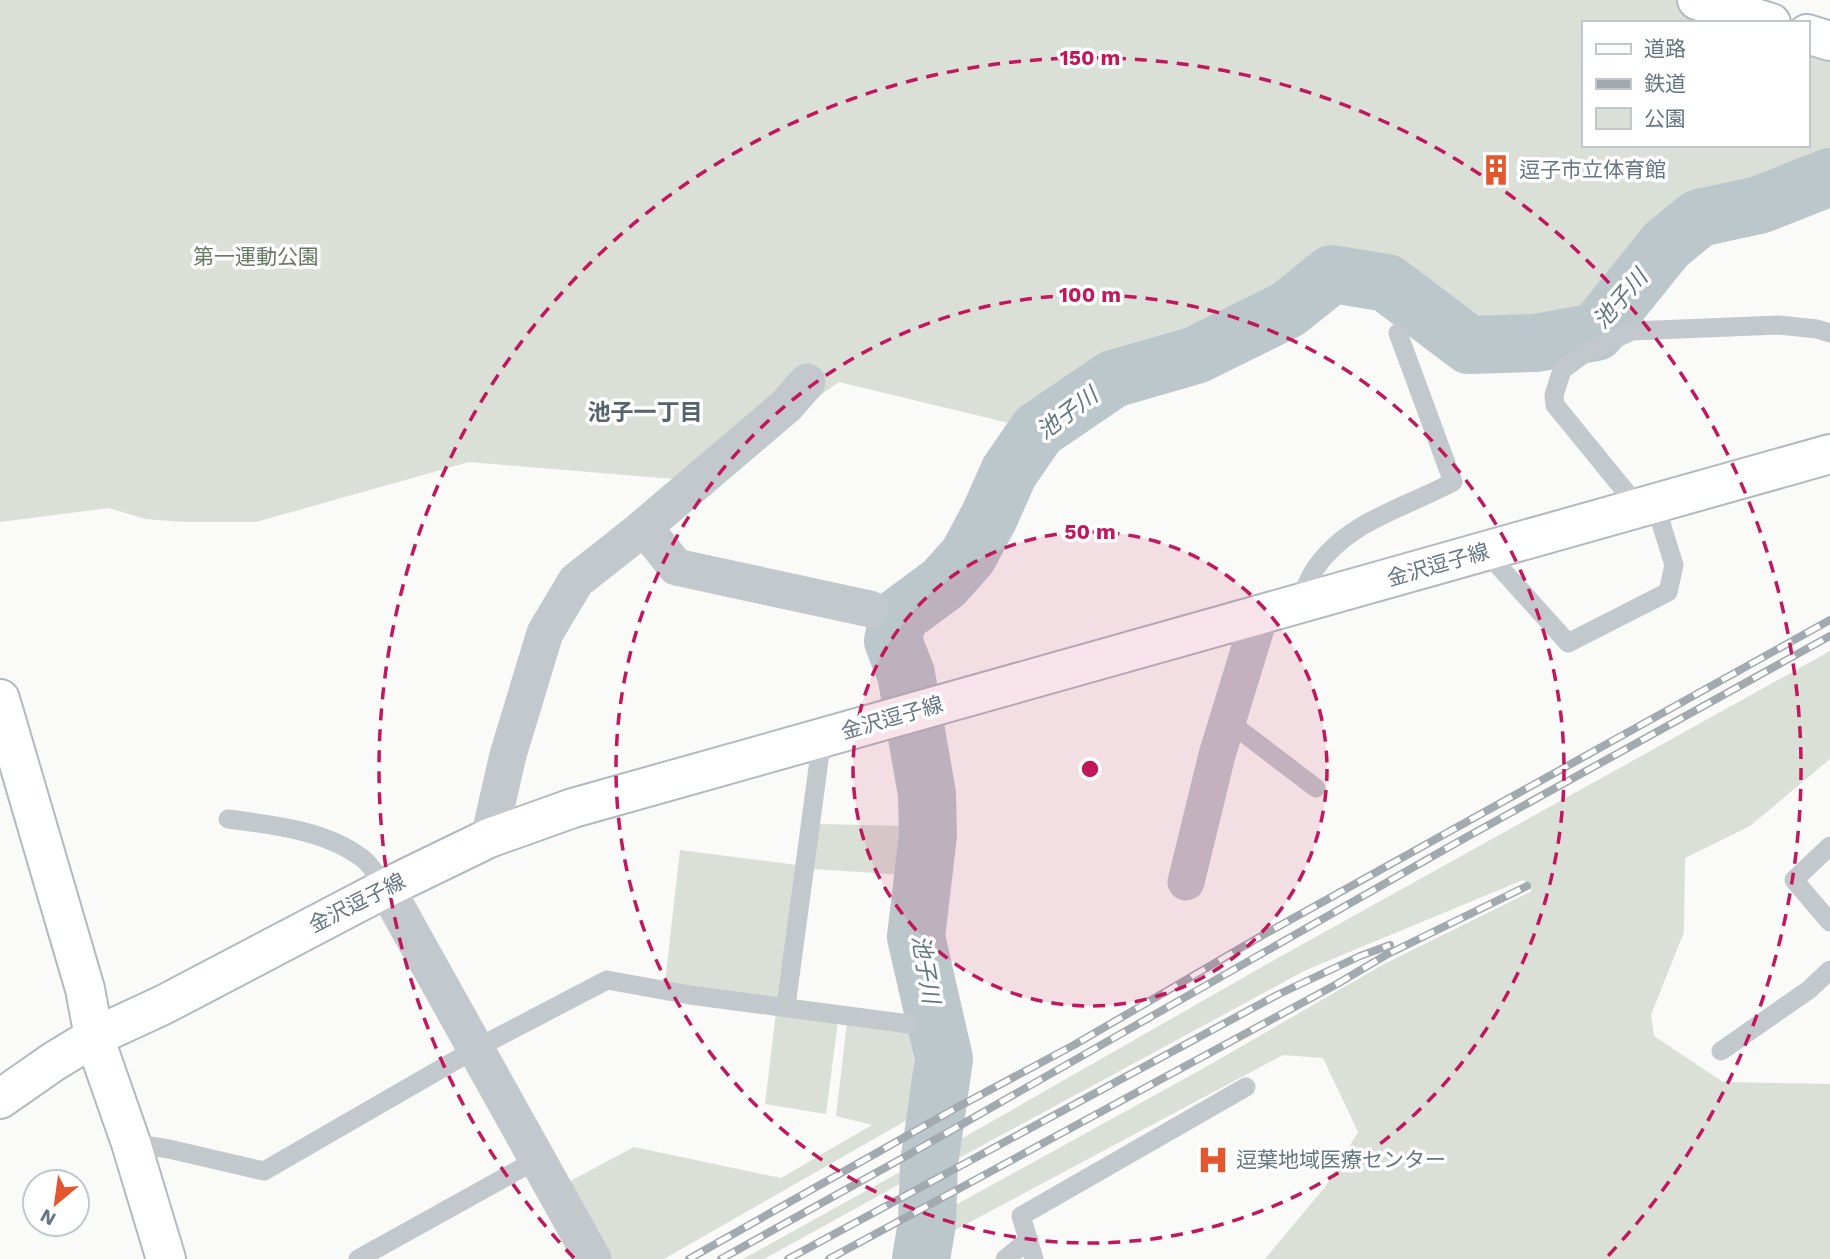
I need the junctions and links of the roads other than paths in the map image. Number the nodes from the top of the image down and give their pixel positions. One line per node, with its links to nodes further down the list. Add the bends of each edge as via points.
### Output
1 (1697, 0): 2 (main road)
2 (1765, 21)
3 (1809, 35): 4 (main road)
4 (1830, 41)
5 (1398, 333): 12 (lane, via 1453,482 1347,535 1313,571)
6 (1830, 333): 9 (lane, via 1779,326 1632,331 1585,353 1562,370 1555,405)
7 (807, 382): 10 (street, via 786,406)
8 (1830, 454): 9 (main road, 金沢逗子線)
9 (1647, 506): 11 (main road, 金沢逗子線); 11 (lane, via 1674,565 1668,592 1568,643)
10 (644, 527): 13 (street, via 676,567); 20 (street, via 576,581 545,633 508,755)
11 (1486, 552): 12 (main road, 金沢逗子線)
12 (1298, 605): 14 (main road, 金沢逗子線)
13 (870, 609)
14 (1260, 615): 16 (street); 17 (main road, 金沢逗子線)
15 (0, 699): 28 (main road, via 85,989)
16 (1228, 721): 18 (lane); 22 (street)
17 (821, 738): 20 (main road, 金沢逗子線, via 573,808); 26 (lane)
18 (1316, 788)
19 (228, 819): 23 (lane, via 285,827 336,843 364,859)
20 (489, 838): 23 (main road, 金沢逗子線)
21 (1830, 846): 24 (lane, via 1794,880)
22 (1186, 882)
23 (386, 888): 28 (main road, 金沢逗子線); 29 (street)
24 (1830, 922)
25 (1830, 970): 30 (lane)
26 (786, 1006): 27 (lane); 29 (lane, via 607,980)
27 (909, 1024)
28 (94, 1037): 32 (main road, 金沢逗子線); 33 (main road)
29 (477, 1048): 33 (lane, via 264,1171); 34 (street)
30 (1721, 1051)
31 (1246, 1087): 35 (lane, via 1021,1216)
32 (0, 1099)
33 (131, 1143): 36 (main road)
34 (538, 1159): 37 (lane); 38 (street)
35 (1029, 1240): 39 (lane); 40 (lane)
36 (166, 1259)
37 (358, 1259)
38 (593, 1259)
39 (1005, 1259)
40 (1034, 1259)

